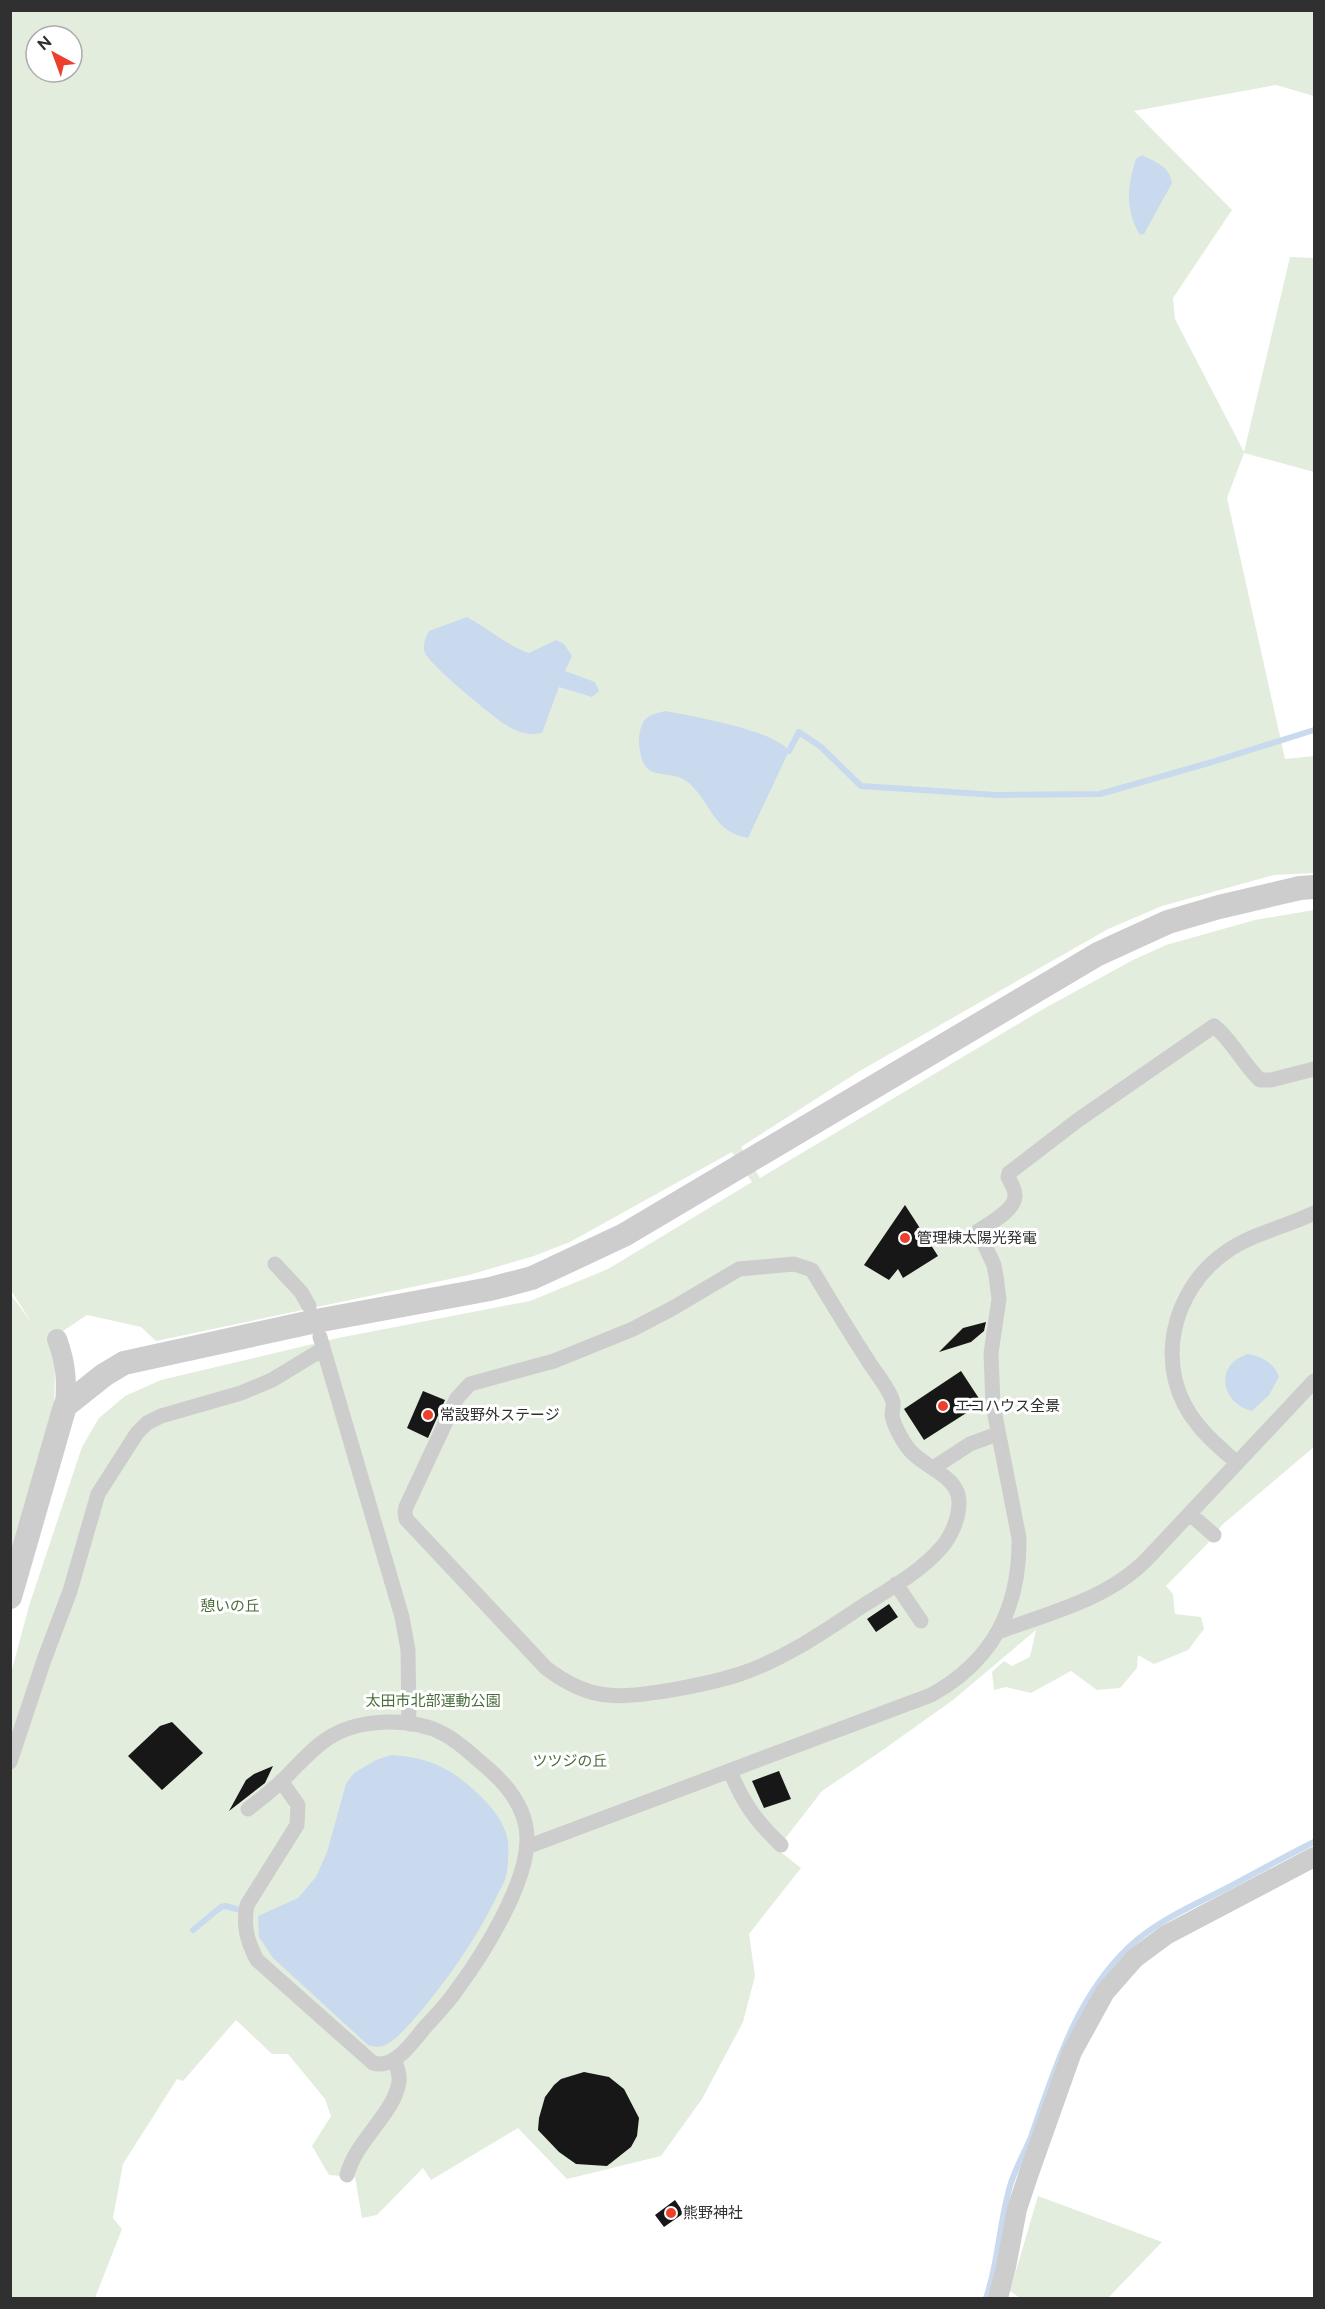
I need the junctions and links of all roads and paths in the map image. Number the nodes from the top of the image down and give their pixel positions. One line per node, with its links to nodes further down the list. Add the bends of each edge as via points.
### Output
1 (1314, 887): 8 (street, via 1168,922 1098,954 624,1235 532,1278 124,1364)
2 (1314, 1069): 9 (street, via 1260,1080 1214,1026 1078,1120 1010,1173 1014,1203 978,1231 994,1265 999,1299 991,1353)
3 (1314, 1213): 10 (street, via 1258,1235 1206,1267 1178,1313 1173,1330 1175,1381 1197,1424)
4 (274, 1264): 5 (street)
5 (309, 1306)
6 (57, 1339): 8 (street, via 67,1377)
7 (1314, 1381): 10 (street)
8 (65, 1406): 15 (street)
9 (998, 1434): 11 (street, via 970,1444); 17 (street, via 1020,1538 1018,1574)
10 (1237, 1463): 12 (street)
11 (933, 1468): 14 (street, via 957,1493 959,1503 952,1531 927,1562); 14 (street, via 908,1448 892,1414 893,1402 812,1270 794,1264 747,1267 605,1342 470,1384 457,1398 405,1512 406,1519 546,1668 578,1687 606,1695 675,1688 736,1675 793,1651)
12 (1190, 1514): 13 (street); 17 (street, via 1143,1564 1112,1587)
13 (1214, 1535)
14 (896, 1584): 16 (street)
15 (10, 1597)
16 (921, 1621)
17 (998, 1632): 20 (street, via 966,1672 931,1695)
18 (409, 1724): 19 (street, via 408,1650 402,1617 322,1343 272,1380 161,1416 137,1433 98,1494 70,1591); 21 (street, via 382,1723 344,1730 318,1746); 24 (street, via 444,1734 495,1774 518,1802)
19 (10, 1762)
20 (730, 1770): 23 (street, via 758,1824); 24 (street)
21 (281, 1781): 22 (street); 26 (street, via 298,1805 297,1825 246,1905 246,1937 257,1960 373,2063)
22 (248, 1809)
23 (781, 1845)
24 (527, 1846): 26 (street, via 521,1874 491,1938 458,1989)
25 (1314, 1857): 28 (street, via 1166,1935 1135,1958 1105,1992 1072,2052 1029,2173)
26 (394, 2060): 27 (street, via 399,2082 390,2104 351,2161)
27 (347, 2175)
28 (998, 2298)

